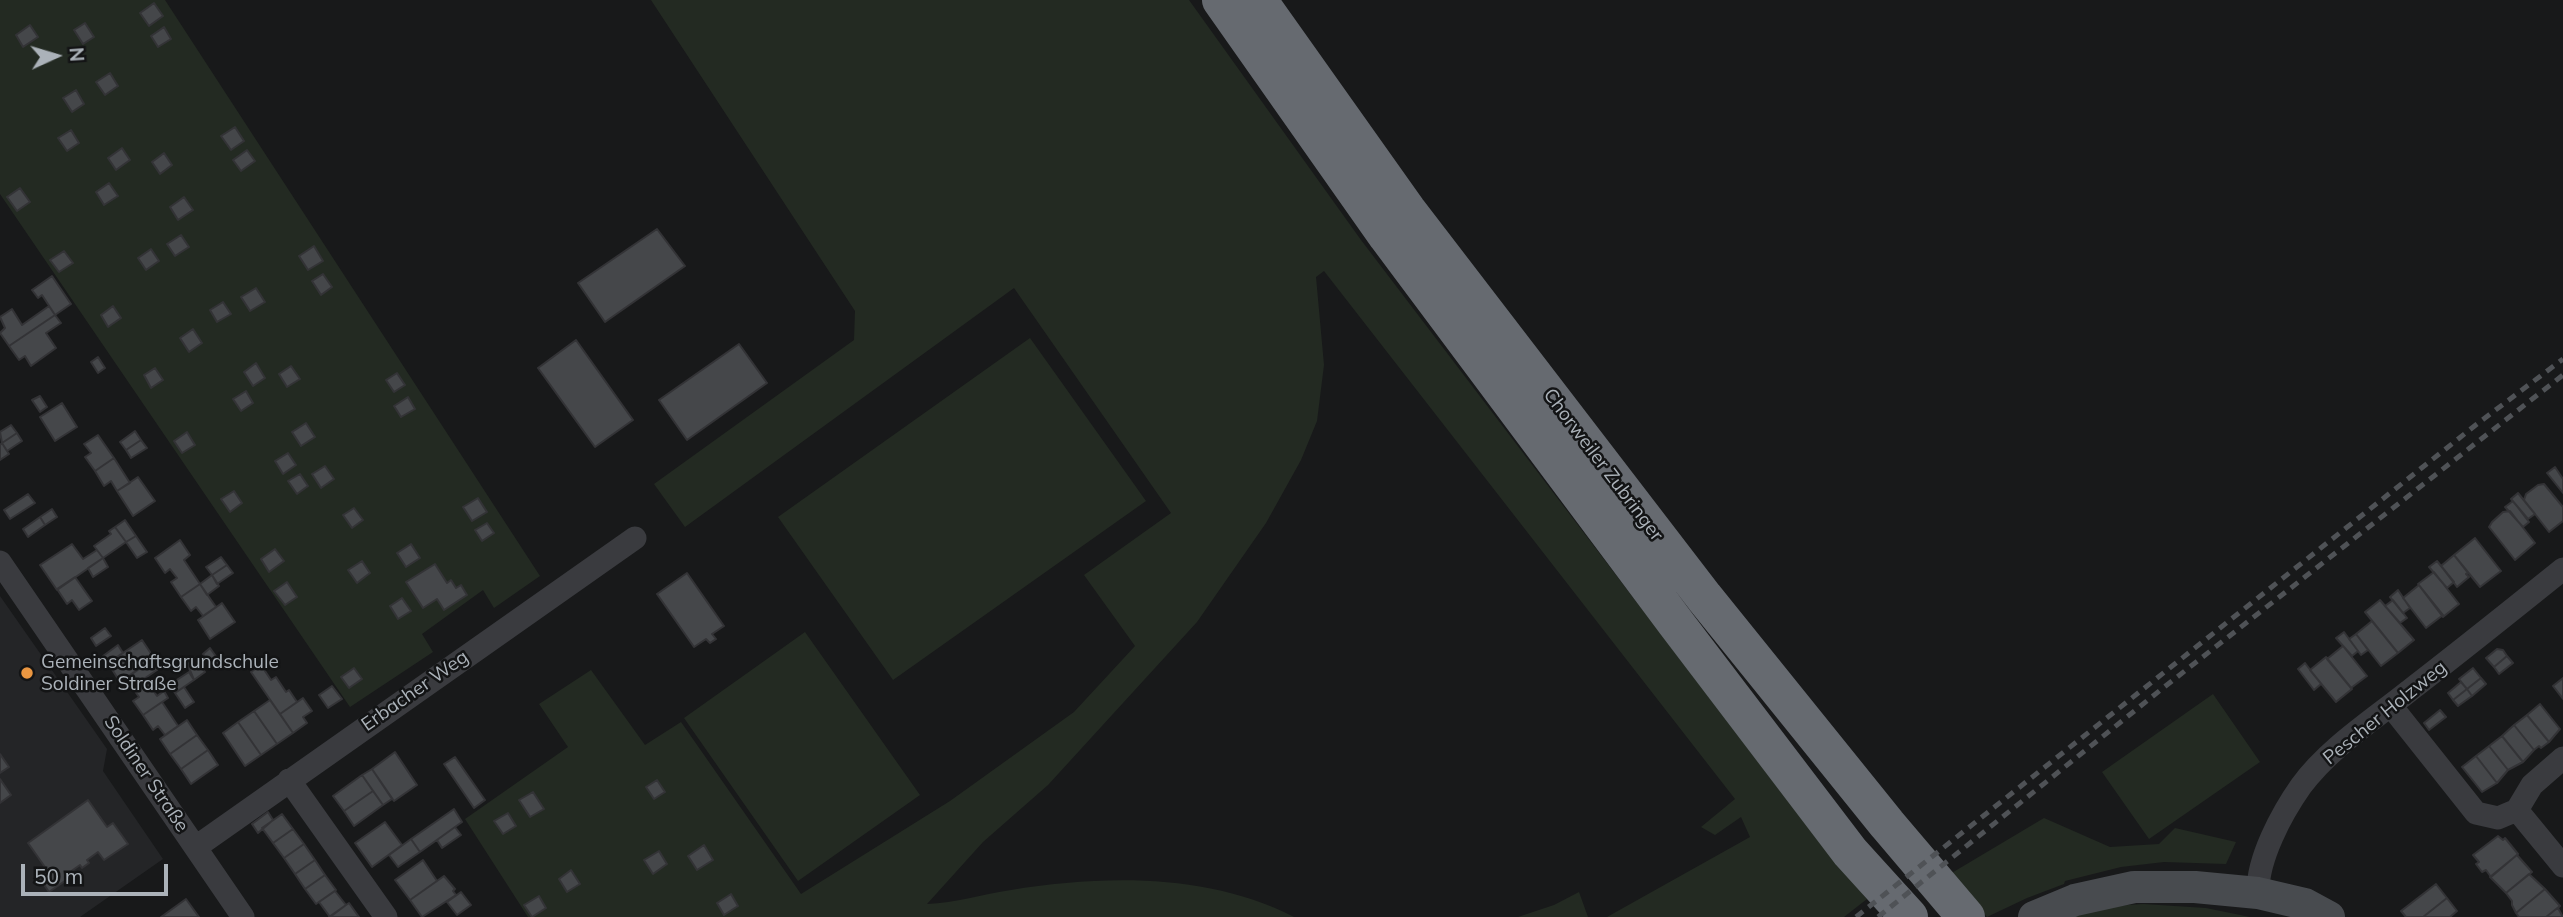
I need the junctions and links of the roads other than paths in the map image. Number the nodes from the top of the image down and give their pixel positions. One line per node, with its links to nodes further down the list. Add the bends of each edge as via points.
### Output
1 (1221, 0): 16 (highway, Chorweiler Zubringer, via 1387,236 1675,622 1850,852)
2 (1258, 0): 17 (highway, Chorweiler Zubringer, via 1407,210 1704,597)
3 (635, 538): 8 (street, Erbacher Weg)
4 (0, 562): 10 (street, Soldiner Straße)
5 (2563, 569): 6 (street, Pescher Holzweg)
6 (2391, 706): 9 (street, via 2476,813 2498,818); 12 (street, Pescher Holzweg, via 2302,785 2273,837 2258,876)
7 (2563, 758): 9 (street, via 2532,785)
8 (289, 780): 10 (street, Erbacher Weg); 15 (street)
9 (2517, 810): 11 (street)
10 (196, 847): 14 (street, Soldiner Straße)
11 (2563, 866)
12 (2258, 892): 13 (street, via 2134,887 2075,900); 18 (street, via 2305,904)
13 (2037, 916)
14 (243, 917)
15 (386, 917)
16 (1909, 917)
17 (1966, 917)
18 (2329, 917)

